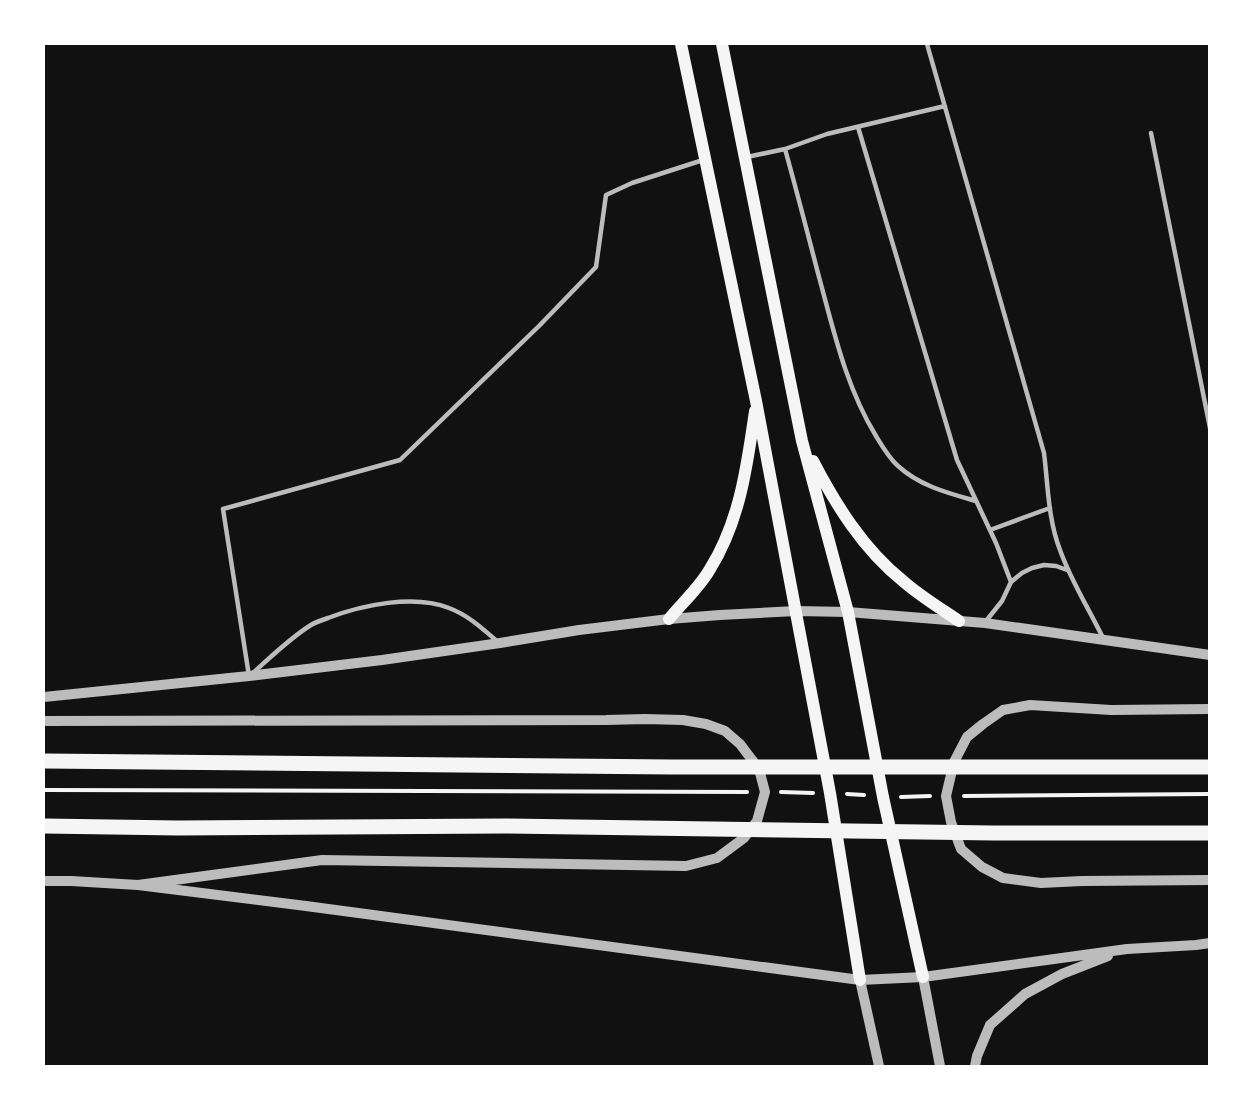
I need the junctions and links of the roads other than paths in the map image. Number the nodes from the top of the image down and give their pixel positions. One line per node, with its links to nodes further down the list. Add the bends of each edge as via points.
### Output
1 (681, 44): 9 (main road)
2 (722, 44): 8 (main road)
3 (927, 44): 4 (lane)
4 (945, 106): 5 (lane); 14 (lane, via 1044,453)
5 (858, 126): 7 (lane); 13 (lane, via 950,440)
6 (1151, 133): 11 (lane)
7 (785, 149): 8 (lane); 13 (lane, via 836,341 867,422 897,465 919,481)
8 (746, 157): 12 (main road)
9 (705, 159): 10 (main road); 26 (lane, via 606,195 597,267 400,460 223,509)
10 (756, 401): 18 (main road); 20 (main road, via 739,503 726,540 709,572)
11 (1209, 428)
12 (802, 441): 19 (main road); 21 (main road, via 830,493 874,554 921,596)
13 (976, 501): 15 (lane)
14 (1050, 508): 15 (lane); 16 (lane)
15 (990, 530): 17 (lane)
16 (1067, 570): 17 (lane, via 1044,565); 23 (lane)
17 (1011, 582): 22 (lane)
18 (796, 612): 19 (street); 20 (street); 40 (main road)
19 (848, 612): 21 (street); 39 (main road, via 883,797)
20 (669, 619): 24 (street)
21 (959, 621): 22 (street)
22 (985, 623): 23 (street)
23 (1105, 640): 25 (street)
24 (500, 643): 26 (street); 26 (lane, via 474,621 450,608 428,602 383,603 345,611 312,624)
25 (1209, 655)
26 (249, 676): 27 (street)
27 (44, 697)
28 (1209, 709): 34 (street, via 1111,710 1030,705 1003,710 967,737 954,762 946,796 961,849 1003,878 1041,883)
29 (44, 721): 36 (street, via 683,720 724,731 740,744 759,769 765,792 758,821 744,838 717,858 686,866 322,860)
30 (44, 761): 31 (main road)
31 (1209, 767)
32 (44, 826): 33 (main road)
33 (1209, 833)
34 (1209, 880)
35 (44, 881): 36 (street)
36 (138, 885): 40 (street)
37 (1209, 943): 38 (street)
38 (1127, 950): 39 (street); 43 (street, via 1062,974 1025,994 990,1025)
39 (923, 976): 40 (street); 42 (street)
40 (860, 980): 41 (street)
41 (879, 1066)
42 (940, 1066)
43 (975, 1066)

